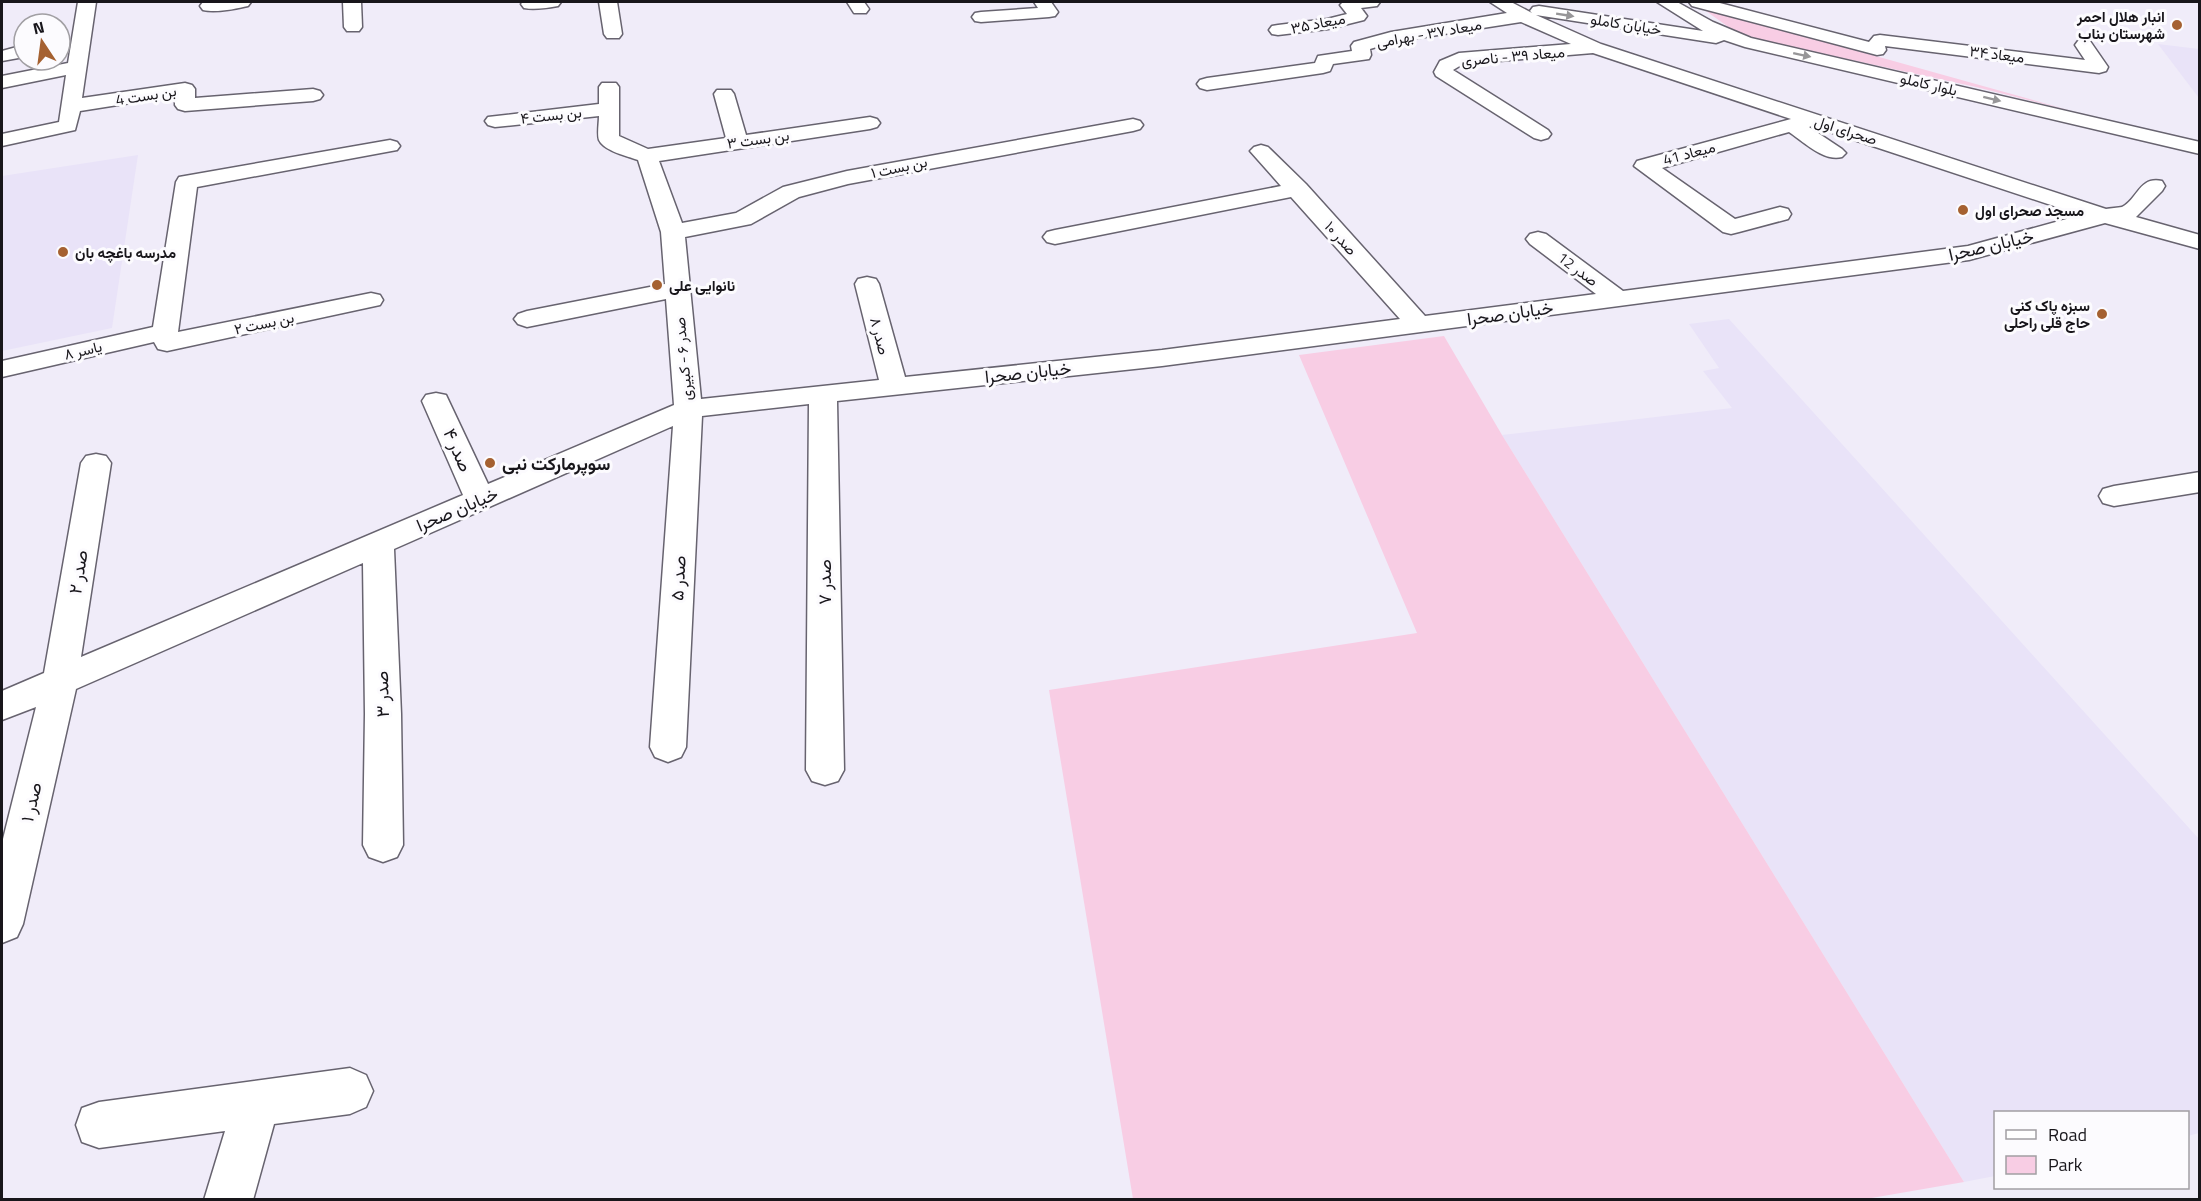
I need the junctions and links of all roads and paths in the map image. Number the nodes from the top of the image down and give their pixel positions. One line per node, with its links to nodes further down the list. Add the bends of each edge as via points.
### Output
1 (87, 2): 17 (street)
2 (242, 2): 11 (street)
3 (352, 2): 14 (street)
4 (552, 2): 10 (street)
5 (608, 2): 16 (street)
6 (1043, 2): 13 (street, via 1049,12)
7 (1371, 2): 15 (street, میعاد ۳۵, via 1349,5 1358,16)
8 (1666, 2): 19 (street, بلوار کاملو)
9 (1698, 2): 22 (street, بلوار کاملو)
10 (530, 4)
11 (209, 6)
12 (1510, 8): 19 (street, خیابان کاملو, one-way to 19); 21 (street, صحرای اول); 25 (street, میعاد ۳۷ - بهرامی, via 1360,46 1362,55 1324,60 1323,68)
13 (981, 17)
14 (353, 27)
15 (1278, 30)
16 (613, 34)
17 (81, 40): 18 (street); 23 (street)
18 (72, 42)
19 (1745, 42): 43 (street, بلوار کاملو, one-way to 43)
20 (2085, 45): 22 (street, میعاد ۳۴, via 2099,67 1880,40)
21 (1594, 48): 30 (street, صحرای اول); 38 (street, میعاد ۳۹ - ناصری, via 1459,59 1447,65 1443,72)
22 (1873, 49): 29 (street, بلوار کاملو)
23 (77, 67): 24 (street); 28 (street)
24 (2, 82)
25 (1207, 84)
26 (313, 94): 28 (street, بن بست 4, via 185,105 185,89)
27 (724, 94): 41 (street)
28 (71, 106): 40 (street, via 68,126)
29 (2097, 113): 36 (street, بلوار کاملو); 39 (street, بلوار کاملو)
30 (1814, 119): 35 (street, میعاد 41); 37 (street, صحرای اول)
31 (1867, 120): 37 (street)
32 (495, 121): 46 (street, بن بست ۴, via 608,98 609,139)
33 (870, 123): 41 (street, بن بست ۳, via 811,122)
34 (1133, 125): 51 (street, بن بست ۱, via 847,178 791,192 743,219)
35 (1792, 125): 45 (street); 49 (street, میعاد 41, via 1645,166 1731,227)
36 (2199, 129)
37 (1847, 130): 50 (street, صحرای اول)
38 (1540, 134)
39 (2199, 138)
40 (2, 140)
41 (738, 142): 46 (street, بن بست ۳)
42 (390, 146): 61 (street, via 187,182)
43 (2199, 148)
44 (1261, 151): 48 (street, صدر ۱۰)
45 (1835, 153)
46 (647, 156): 51 (street, صدر ۶ - کبیری)
47 (2154, 186): 50 (street, خیابان صحرا, via 2130,212)
48 (1298, 189): 52 (street); 60 (street, صدر ۱۰)
49 (1780, 214)
50 (2105, 216): 54 (street, صحرای اول); 57 (street, خیابان صحرا, via 1969,253)
51 (673, 232): 56 (street, صدر ۶ - کبیری)
52 (1055, 237)
53 (1538, 239): 57 (street, صدر 12)
54 (2199, 242)
55 (867, 284): 63 (street, صدر ۸)
56 (677, 289): 59 (street); 66 (street, صدر ۶ - کبیری)
57 (1618, 299): 60 (street, خیابان صحرا)
58 (371, 300): 61 (street, بن بست ۲, via 167,342)
59 (527, 319)
60 (1420, 326): 63 (street, خیابان صحرا)
61 (165, 332): 62 (street, یاسر ۸)
62 (2, 369)
63 (894, 387): 64 (street, خیابان صحرا)
64 (823, 395): 66 (street, خیابان صحرا); 75 (street, صدر ۷)
65 (436, 401): 70 (street, صدر ۴)
66 (688, 409): 70 (street, خیابان صحرا); 74 (street, صدر ۵)
67 (96, 463): 72 (street, صدر ۲)
68 (2199, 482): 69 (street)
69 (2114, 496)
70 (480, 499): 71 (street, خیابان صحرا)
71 (378, 543): 72 (street, خیابان صحرا); 76 (street, صدر ۳)
72 (60, 680): 73 (street, خیابان صحرا); 77 (street, صدر ۱)
73 (2, 706)
74 (668, 747)
75 (825, 770)
76 (383, 846)
77 (2, 924)
78 (350, 1091): 79 (street)
79 (257, 1104): 80 (street); 81 (street)
80 (99, 1125)
81 (228, 1200)

